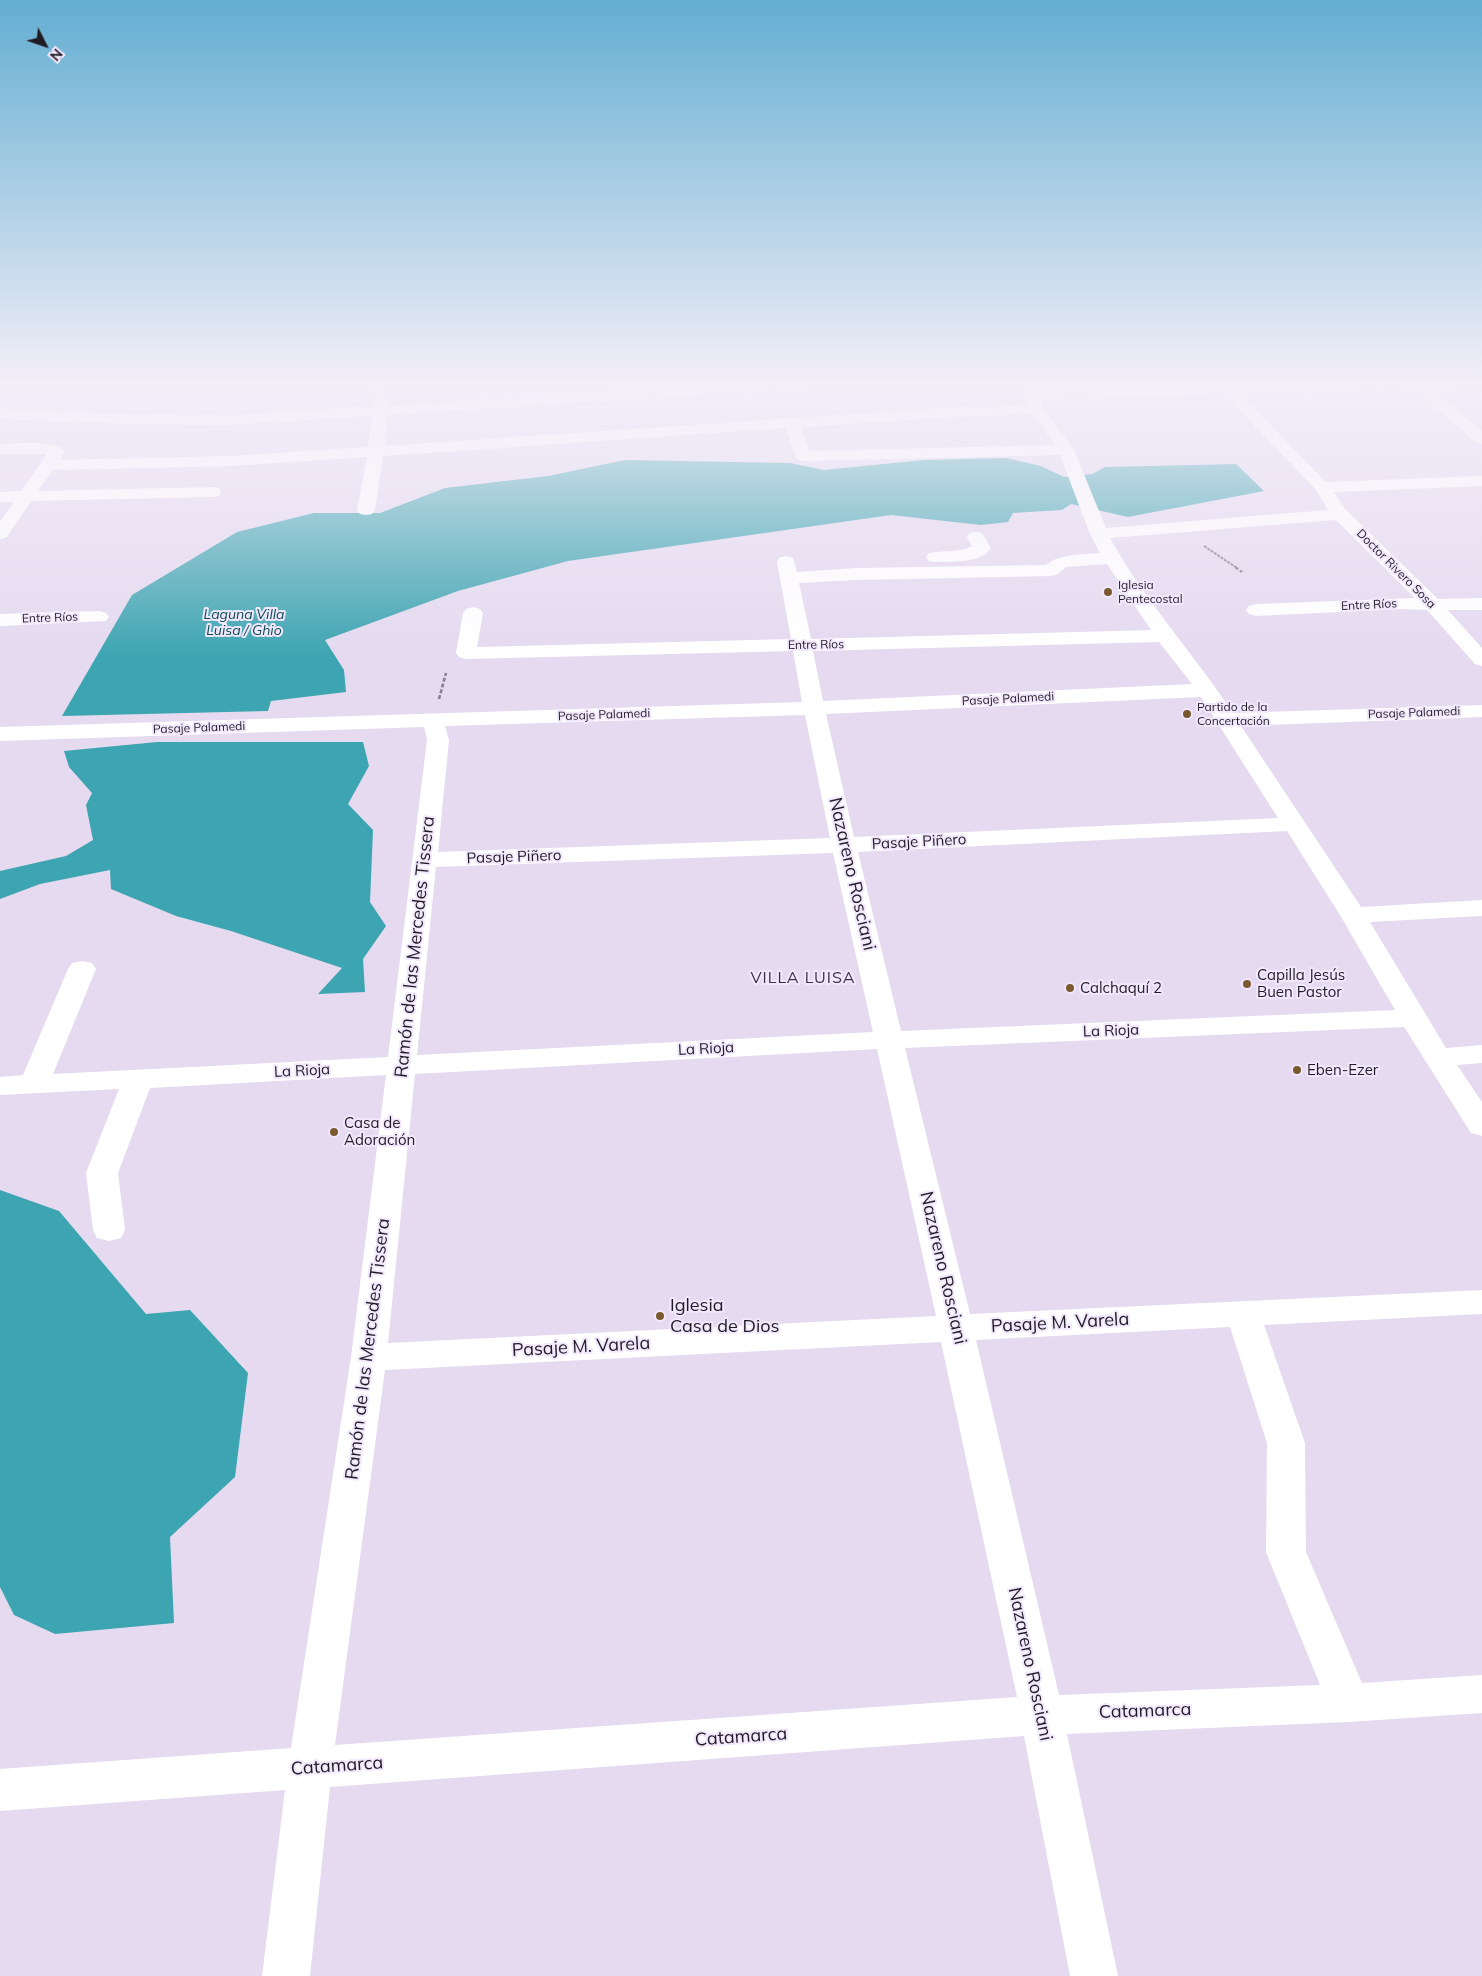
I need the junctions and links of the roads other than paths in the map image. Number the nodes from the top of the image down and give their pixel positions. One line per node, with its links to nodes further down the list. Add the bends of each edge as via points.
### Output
1 (41, 473): 10 (street)
2 (234, 473): 6 (street)
3 (372, 473): 12 (street)
4 (1075, 473): 15 (street)
5 (1309, 473): 8 (street, Doctor Rivero Sosa)
6 (232, 479)
7 (1482, 481): 8 (street)
8 (1322, 487): 13 (street, Doctor Rivero Sosa)
9 (213, 492): 10 (street)
10 (24, 496): 11 (street); 14 (street)
11 (0, 497)
12 (366, 510)
13 (1340, 514): 15 (street); 20 (street, Doctor Rivero Sosa)
14 (0, 534)
15 (1099, 534): 17 (street)
16 (976, 537): 18 (street, via 982,548 969,555 853,560)
17 (1112, 558): 18 (street, via 1061,562 1050,570); 25 (street)
18 (856, 574): 26 (street, Nazareno Rosciani, via 788,570)
19 (1482, 604): 20 (street, Entre Ríos)
20 (1433, 605): 21 (street, Entre Ríos, via 1402,603); 27 (street, Doctor Rivero Sosa)
21 (1256, 610)
22 (473, 613): 26 (street, Entre Ríos, via 466,653)
23 (99, 617): 24 (street, Entre Ríos)
24 (0, 620)
25 (1165, 636): 26 (street, Entre Ríos); 28 (street)
26 (802, 646): 29 (street, Nazareno Rosciani)
27 (1482, 660)
28 (1207, 690): 29 (street, Pasaje Palamedi); 31 (street)
29 (814, 708): 32 (street, Pasaje Palamedi); 35 (street, Nazareno Rosciani)
30 (1482, 711): 31 (street, Pasaje Palamedi)
31 (1226, 720): 34 (street)
32 (433, 721): 33 (street, Pasaje Palamedi); 36 (street, Ramón de las Mercedes Tissera, via 438,740)
33 (0, 734)
34 (1293, 824): 35 (street, Pasaje Piñero); 38 (street)
35 (844, 845): 36 (street, Pasaje Piñero); 41 (street, Nazareno Rosciani)
36 (425, 860): 44 (street, Ramón de las Mercedes Tissera)
37 (1482, 908): 38 (street)
38 (1353, 915): 40 (street)
39 (82, 969): 46 (street)
40 (1413, 1018): 41 (street, La Rioja); 43 (street)
41 (890, 1040): 44 (street, La Rioja); 52 (street, Nazareno Rosciani)
42 (1482, 1054): 43 (street)
43 (1439, 1056): 48 (street)
44 (403, 1066): 45 (street, La Rioja); 53 (street, Ramón de las Mercedes Tissera)
45 (138, 1079): 46 (street, La Rioja); 49 (street, via 102,1173)
46 (34, 1084): 47 (street, La Rioja)
47 (0, 1086)
48 (1482, 1126)
49 (109, 1230)
50 (1482, 1302): 51 (street, Pasaje M. Varela)
51 (1243, 1314): 52 (street, Pasaje M. Varela); 55 (street, via 1286,1443 1286,1552)
52 (956, 1329): 53 (street, Pasaje M. Varela); 56 (street, Nazareno Rosciani)
53 (369, 1357): 57 (street, Ramón de las Mercedes Tissera)
54 (1482, 1694): 55 (street, Catamarca)
55 (1349, 1703): 56 (street, Catamarca)
56 (1042, 1715): 57 (street, Catamarca); 60 (street, Nazareno Rosciani)
57 (310, 1768): 58 (street, Catamarca); 59 (street, Ramón de las Mercedes Tissera)
58 (0, 1790)
59 (286, 1976)
60 (1094, 1976)

